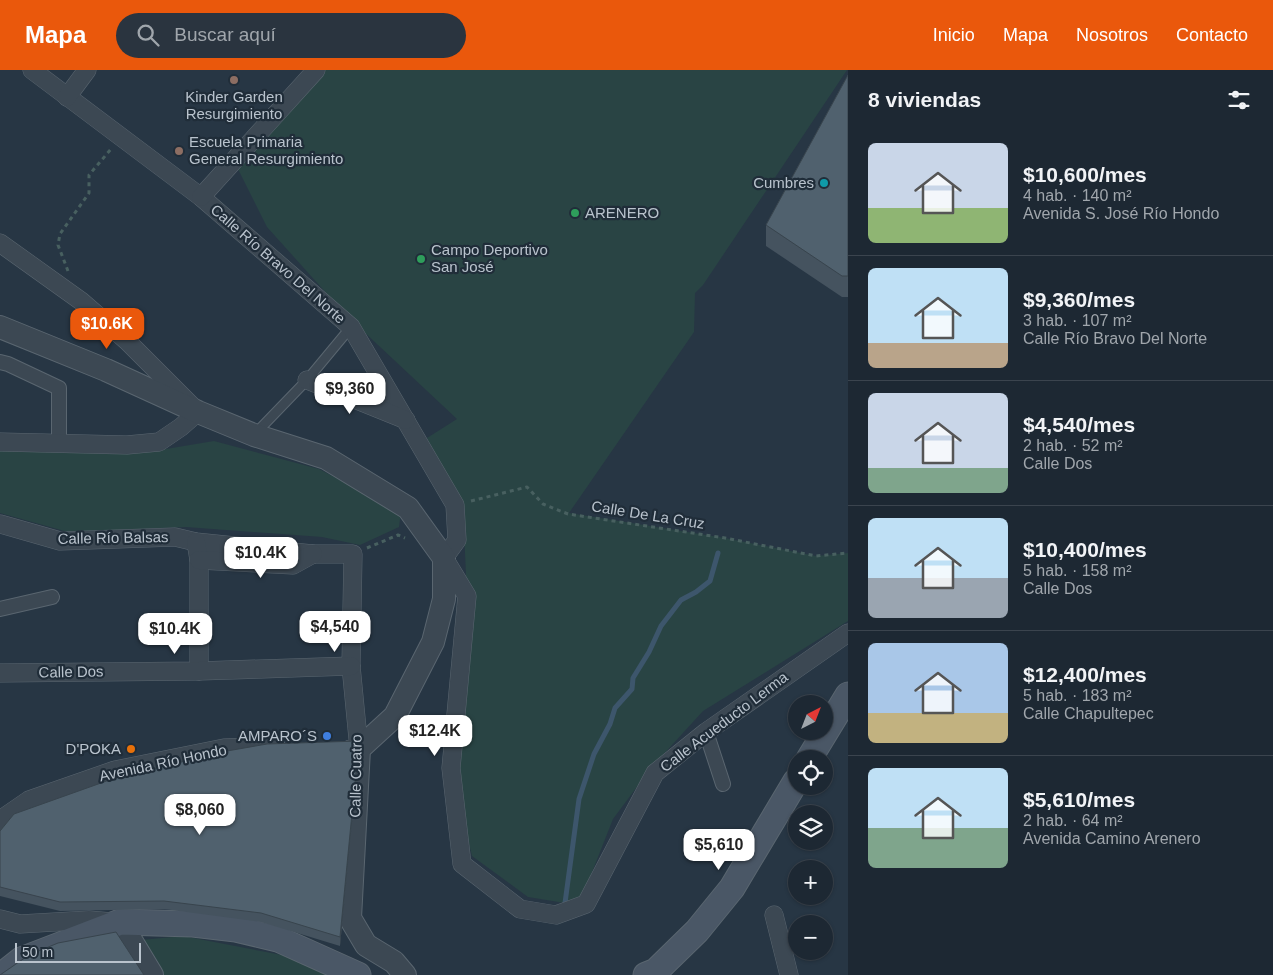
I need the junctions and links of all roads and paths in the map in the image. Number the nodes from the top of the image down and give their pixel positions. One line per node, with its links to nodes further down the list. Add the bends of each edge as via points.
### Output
1 (32, 70): 4 (street, Calle Río Bravo Del Norte)
2 (86, 70): 4 (street)
3 (316, 70): 6 (street)
4 (66, 97): 5 (street, Calle Río Bravo Del Norte)
5 (121, 137): 6 (street, Calle Río Bravo Del Norte); 8 (path, via 89,175 89,193 60,234 58,245)
6 (201, 197): 10 (street, Calle Río Bravo Del Norte)
7 (0, 243): 8 (street)
8 (81, 302): 13 (street, via 127,341)
9 (0, 327): 13 (street)
10 (351, 327): 12 (lane); 14 (street, Calle Río Bravo Del Norte)
11 (0, 362): 17 (street, via 59,388)
12 (306, 380): 14 (street); 15 (lane)
13 (198, 412): 15 (street); 17 (street, via 160,442)
14 (406, 420): 18 (street, Calle Río Bravo Del Norte)
15 (254, 435): 25 (street, via 326,458 408,508)
16 (0, 442): 17 (street)
17 (59, 444)
18 (455, 505): 22 (path, Calle De La Cruz, via 527,487 543,504 568,514 725,538 816,556); 25 (street, Calle Río Bravo Del Norte, via 457,540)
19 (0, 524): 20 (street, Calle Río Balsas, via 60,541 175,537)
20 (196, 542): 23 (street, Calle Río Balsas); 26 (street)
21 (413, 542): 24 (path, via 398,534)
22 (848, 553)
23 (313, 554): 24 (street, Calle Río Balsas); 26 (street, via 293,565)
24 (353, 554): 30 (street, Calle Cuatro)
25 (444, 558): 38 (street, via 444,599 433,642 395,716); 40 (street, via 466,596)
26 (199, 560): 31 (street)
27 (52, 597): 28 (street)
28 (0, 609)
29 (848, 633): 35 (street, Calle Acueducto Lerma)
30 (351, 666): 31 (street, Calle Dos); 38 (street, Calle Cuatro)
31 (199, 671): 32 (street, Calle Dos)
32 (0, 673)
33 (848, 695): 39 (main road)
34 (414, 720): 40 (path, via 421,716)
35 (706, 732): 40 (street, Calle Acueducto Lerma, via 655,773 586,904 556,914 520,910 462,864); 41 (street)
36 (295, 746): 43 (street, Avenida Río Hondo, via 224,748 115,770 29,800)
37 (329, 748): 38 (street)
38 (359, 749): 50 (street, Calle Cuatro, via 350,918 366,945 394,962)
39 (814, 750)
40 (451, 768)
41 (722, 784)
42 (788, 794): 51 (main road, via 732,888 697,931 656,971)
43 (0, 820)
44 (774, 915): 52 (street)
45 (0, 920): 46 (street, via 20,924 89,920)
46 (120, 922): 47 (main road, via 21,960); 48 (street); 49 (main road, via 236,929 278,939)
47 (2, 975)
48 (152, 975)
49 (358, 975)
50 (405, 975)
51 (646, 975)
52 (789, 975)

